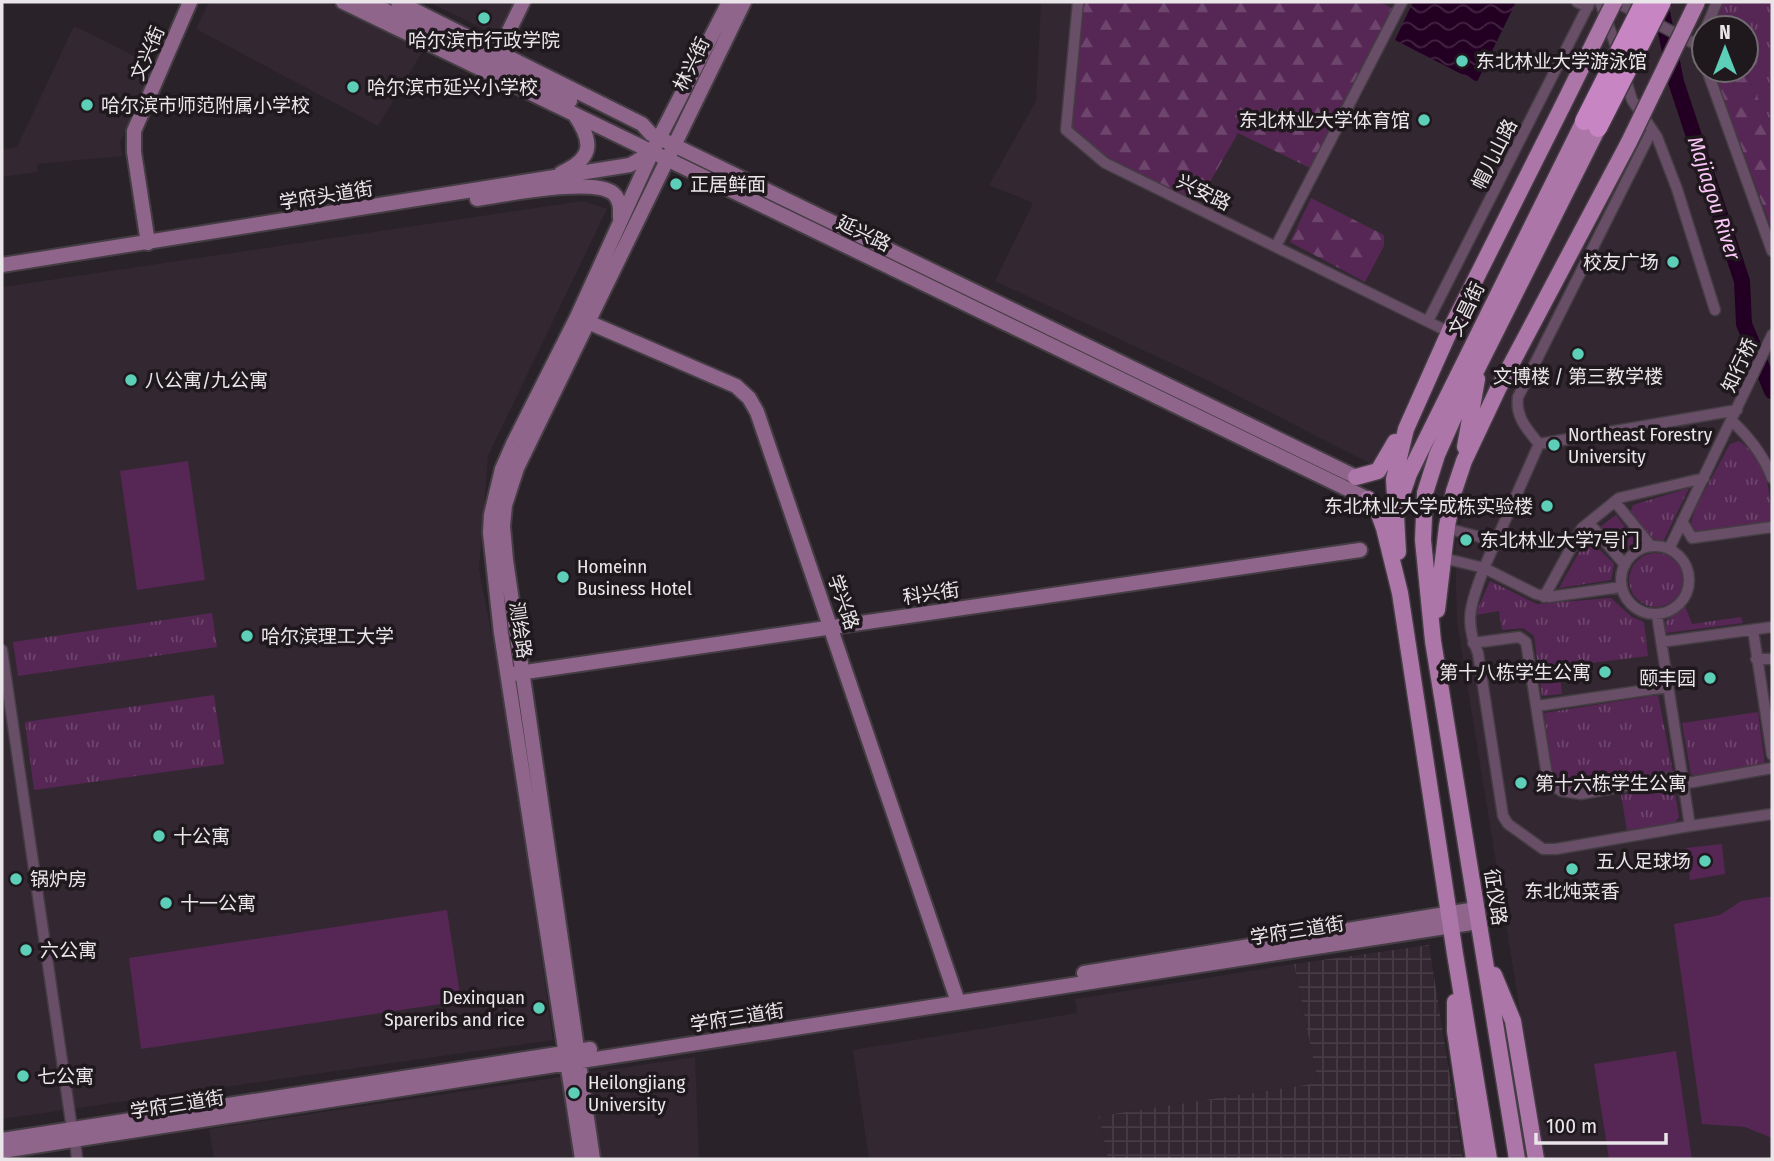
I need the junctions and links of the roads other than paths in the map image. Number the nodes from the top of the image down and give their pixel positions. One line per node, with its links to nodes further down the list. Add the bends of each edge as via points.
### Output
1 (190, 2): 31 (main road, 文兴街, via 134,131)
2 (343, 2): 20 (main road, 延兴路)
3 (368, 2): 23 (main road, via 638,134)
4 (398, 2): 18 (main road, 延兴路)
5 (523, 2): 18 (main road)
6 (729, 2): 23 (main road, 林兴街)
7 (744, 2): 24 (main road, 林兴街)
8 (1078, 2): 32 (street, 兴安路, via 1066,130 1105,163)
9 (1402, 2): 32 (street)
10 (1577, 2): 16 (street)
11 (1600, 2): 22 (street, via 1632,100)
12 (1615, 2): 17 (street, bridge); 36 (main road, bridge)
13 (1644, 2): 21 (highway, bridge)
14 (1662, 2): 21 (highway, bridge)
15 (1697, 2): 46 (main road, bridge)
16 (1589, 4): 39 (street, 帽儿山路)
17 (1690, 41)
18 (499, 51): 23 (main road, 延兴路, via 642,124)
19 (1712, 84): 30 (street)
20 (575, 114): 25 (main road, 延兴路); 27 (main road, via 588,138 586,152 573,167)
21 (1591, 125): 28 (main road, 文昌街); 42 (main road, 文昌街)
22 (1652, 130): 37 (street, via 1677,189); 45 (street, via 1518,397 1519,416)
23 (655, 136): 24 (main road, 延兴路); 25 (main road, 测绘路)
24 (674, 144): 26 (main road, 测绘路); 47 (main road, 延兴路)
25 (652, 152): 26 (main road, 延兴路); 27 (main road, 学府头道街, via 630,165); 29 (main road, 测绘路)
26 (667, 158): 38 (main road, 测绘路); 50 (main road, 延兴路)
27 (548, 178): 31 (main road, 学府头道街)
28 (1550, 186): 36 (main road, via 1532,216); 52 (main road, 文昌街, via 1409,474)
29 (621, 221): 35 (main road, 学府头道街, via 619,202 612,193 593,187 564,187); 38 (main road, 测绘路)
30 (1771, 240): 33 (street)
31 (148, 243): 34 (main road, 学府头道街)
32 (1276, 246): 39 (street, 兴安路)
33 (1772, 251)
34 (2, 265)
35 (2, 273)
36 (1475, 284): 41 (main road)
37 (1715, 310)
38 (582, 320): 68 (main road, 学兴路, via 736,386 749,398); 77 (main road, 测绘路, via 513,443 494,500 491,543)
39 (1428, 321): 41 (street, 兴安路)
40 (1772, 335): 43 (street, 知行桥)
41 (1446, 339): 47 (main road, via 1383,465); 52 (main road, via 1406,429 1397,461)
42 (1480, 364): 46 (main road); 71 (main road, 文昌街, via 1437,455 1425,493 1423,540)
43 (1738, 410): 44 (street, 知行桥); 45 (street)
44 (1732, 421): 48 (street, 知行桥); 49 (street, via 1768,465)
45 (1539, 444): 57 (street)
46 (1464, 460): 56 (main road)
47 (1356, 477)
48 (1704, 478): 51 (street); 53 (street, 知行桥)
49 (1772, 478)
50 (1368, 499): 65 (main road, via 1384,528)
51 (1615, 502): 54 (street); 58 (street)
52 (1396, 518): 65 (main road)
53 (1682, 521): 55 (street, via 1692,538); 59 (street, 知行桥)
54 (1589, 523): 62 (street); 66 (street)
55 (1772, 527)
56 (1446, 528): 57 (street); 61 (main road)
57 (1495, 541): 63 (street)
58 (1651, 546): 59 (street); 62 (street, via 1638,551)
59 (1669, 549): 67 (street, via 1686,564 1689,587 1678,606)
60 (1360, 550): 68 (main road, 科兴街)
61 (1443, 558): 63 (street); 71 (main road)
62 (1625, 565): 64 (street)
63 (1484, 568): 66 (street); 73 (street, via 1469,616)
64 (1621, 587): 66 (street); 67 (street, via 1630,604)
65 (1400, 593): 86 (main road)
66 (1544, 597)
67 (1657, 615): 72 (street)
68 (832, 627): 77 (main road, 科兴街); 89 (main road, 学兴路)
69 (1772, 627): 70 (street)
70 (1753, 630): 72 (street); 75 (street)
71 (1433, 641): 85 (main road, 征仪路)
72 (1661, 642): 78 (street)
73 (1473, 643): 79 (street, via 1519,637 1526,642); 84 (street, via 1508,824 1543,849)
74 (2, 650): 91 (street)
75 (1756, 659): 76 (street); 80 (street)
76 (1772, 659)
77 (514, 674): 90 (main road, 测绘路)
78 (1667, 687): 79 (street); 82 (street)
79 (1537, 706): 82 (street, via 1548,782 1561,791 1581,794)
80 (1772, 755)
81 (1772, 768): 82 (street)
82 (1682, 780): 84 (street)
83 (1772, 814): 84 (street)
84 (1690, 826)
85 (1477, 916): 86 (main road, 学府三道街); 87 (main road, 征仪路)
86 (1450, 919): 88 (main road); 89 (main road, 学府三道街)
87 (1483, 950): 99 (main road, 征仪路); 100 (main road, via 1513,1021)
88 (1455, 954): 97 (main road, via 1455,1031); 98 (main road)
89 (957, 997): 90 (main road, 学府三道街)
90 (572, 1057): 91 (main road, 学府三道街); 95 (main road, 测绘路); 96 (main road, 测绘路)
91 (74, 1135): 92 (main road, 学府三道街); 93 (main road, 学府三道街); 94 (street)
92 (2, 1140)
93 (2, 1151)
94 (78, 1159)
95 (582, 1159)
96 (593, 1159)
97 (1474, 1159)
98 (1489, 1159)
99 (1517, 1159)
100 (1536, 1159)

